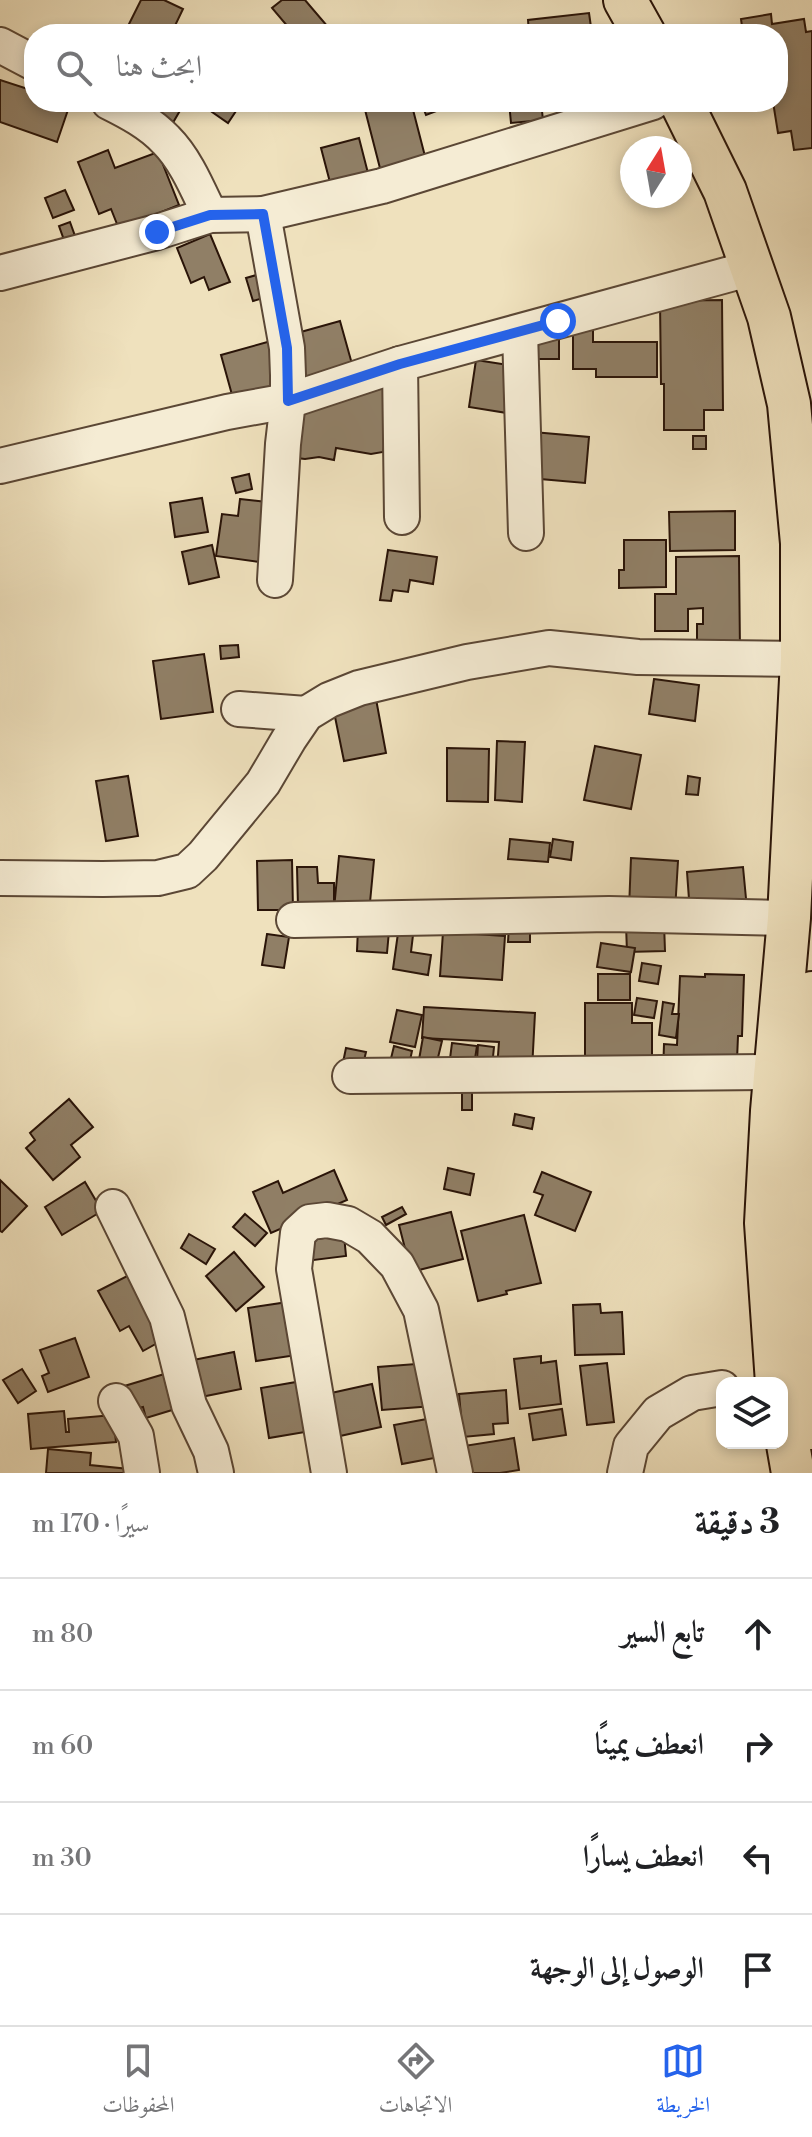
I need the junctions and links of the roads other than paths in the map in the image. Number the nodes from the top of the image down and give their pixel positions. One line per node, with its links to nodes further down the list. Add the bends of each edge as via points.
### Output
1 (625, 0): 3 (main road)
2 (654, 0): 4 (main road)
3 (638, 24)
4 (667, 24)
5 (0, 45): 6 (street)
6 (24, 58)
7 (128, 112): 12 (street, via 167,140)
8 (621, 112): 11 (street, via 382,186)
9 (686, 112): 13 (main road, via 725,191)
10 (714, 112): 17 (main road, via 750,181 796,307)
11 (263, 214): 12 (street); 18 (street, via 287,348)
12 (210, 215): 14 (street)
13 (752, 268): 15 (street); 23 (main road, via 789,404)
14 (0, 273)
15 (520, 332): 16 (street); 21 (street)
16 (400, 364): 18 (street); 20 (street)
17 (812, 376)
18 (288, 401): 19 (street); 22 (street)
19 (0, 466)
20 (402, 517)
21 (526, 533)
22 (275, 580)
23 (807, 678): 25 (street, via 549,648 359,688); 27 (main road)
24 (239, 709): 25 (street)
25 (306, 714): 26 (street, via 263,783 187,871 158,878)
26 (0, 878)
27 (789, 918): 28 (street, via 609,914); 30 (main road)
28 (294, 920)
29 (812, 993): 36 (main road, via 799,1131 797,1262)
30 (776, 1072): 31 (street); 33 (main road, via 766,1223)
31 (350, 1076)
32 (113, 1207): 39 (street, via 167,1317 189,1405)
33 (772, 1377)
34 (716, 1389): 42 (street, via 692,1393 658,1413 631,1446)
35 (116, 1401): 38 (street, via 136,1436)
36 (812, 1428)
37 (787, 1449): 43 (main road)
38 (142, 1473)
39 (216, 1473)
40 (329, 1473): 41 (street, via 294,1269 298,1233 310,1222 327,1220 348,1224 370,1237 397,1265 421,1310)
41 (455, 1473)
42 (625, 1473)
43 (793, 1473)

